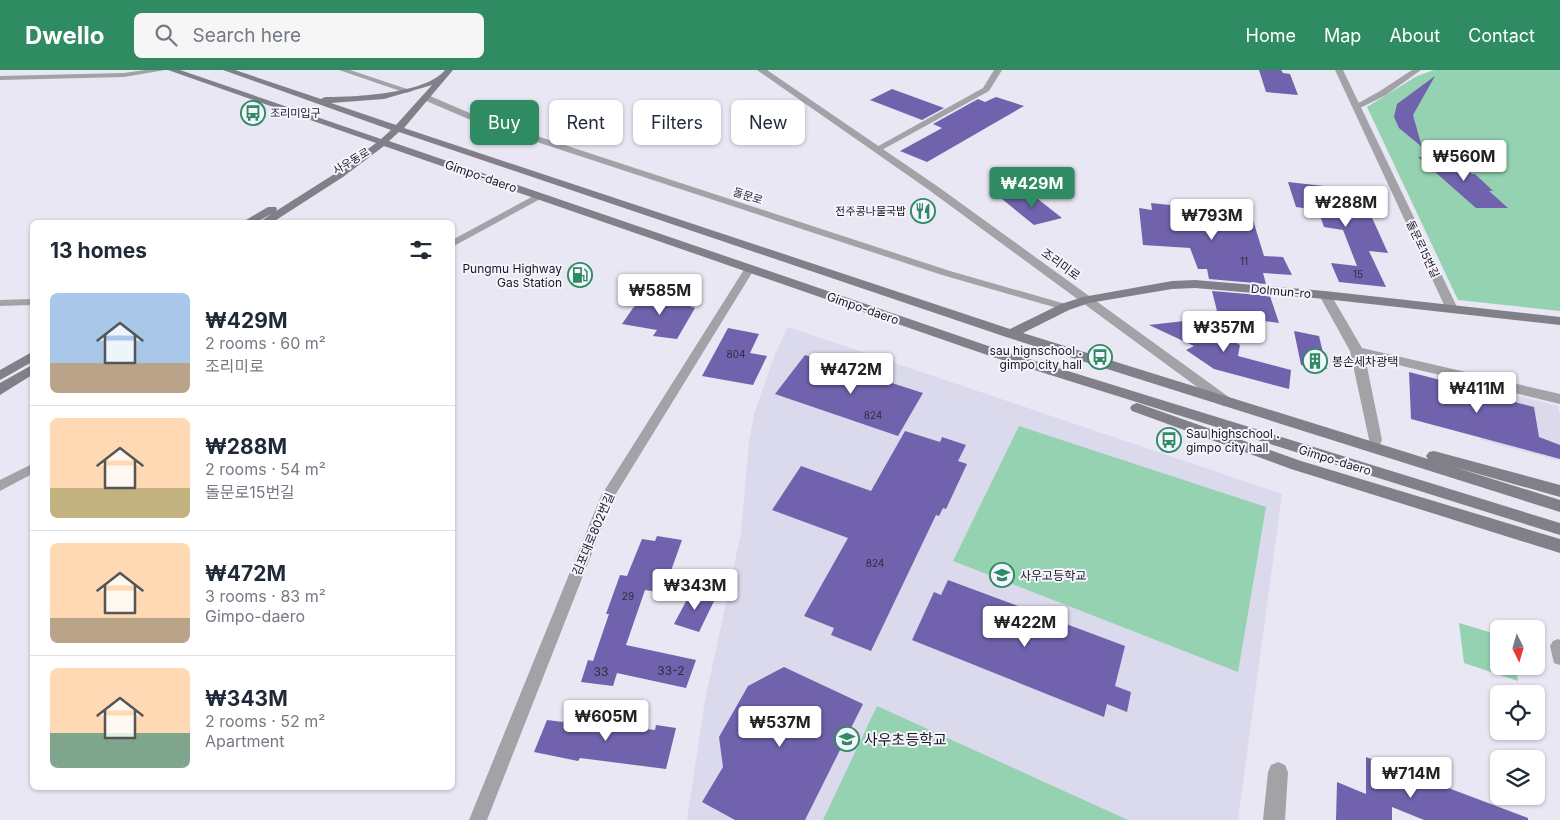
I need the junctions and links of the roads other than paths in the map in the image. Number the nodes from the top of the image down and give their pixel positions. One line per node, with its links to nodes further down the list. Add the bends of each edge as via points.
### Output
1 (161, 70): 10 (lane, via 124,75)
2 (172, 70): 17 (main road, Gimpo-daero)
3 (227, 70): 14 (main road, Gimpo-daero)
4 (343, 70): 12 (lane)
5 (449, 70): 11 (main road)
6 (761, 70): 18 (street, 조리미로)
7 (998, 70): 18 (lane, via 986,89)
8 (1340, 70): 15 (street, 돌문로15번길)
9 (1417, 70): 15 (lane)
10 (0, 78)
11 (443, 78): 12 (main road); 13 (main road)
12 (409, 91): 14 (main road, via 371,99)
13 (427, 98): 16 (main road); 28 (lane, 돌문로, via 476,119 920,265)
14 (312, 100): 16 (main road, Gimpo-daero)
15 (1356, 106): 29 (street, 돌문로15번길)
16 (397, 129): 17 (main road); 31 (main road, Gimpo-daero)
17 (382, 142): 19 (main road, Gimpo-daero); 20 (main road, 사우동로); 21 (main road, 사우동로, via 353,166)
18 (877, 149): 25 (street, 조리미로)
19 (539, 196): 22 (lane); 23 (main road, Gimpo-daero)
20 (253, 220)
21 (269, 220)
22 (455, 242)
23 (750, 268): 33 (main road, Gimpo-daero); 49 (lane, 김포대로802번길, via 608,496)
24 (1325, 296): 25 (main road, Dolmun-ro, via 1195,284); 29 (main road, Dolmun-ro); 32 (street)
25 (1087, 300): 28 (main road, Dolmun-ro); 39 (street, 조리미로)
26 (30, 302): 27 (lane)
27 (0, 303)
28 (1065, 307): 31 (main road, Dolmun-ro)
29 (1452, 310): 30 (main road, Dolmun-ro)
30 (1560, 321)
31 (1010, 334): 39 (main road, Gimpo-daero)
32 (1357, 351): 38 (street); 41 (street)
33 (998, 354): 46 (main road, Gimpo-daero); 47 (main road, via 1296,465)
34 (30, 357): 36 (main road)
35 (30, 370): 37 (main road)
36 (0, 376)
37 (0, 390)
38 (1560, 399)
39 (1228, 402): 40 (main road, Gimpo-daero)
40 (1250, 409): 41 (main road); 45 (main road, Gimpo-daero)
41 (1375, 440): 44 (main road)
42 (30, 470): 43 (lane)
43 (0, 486)
44 (1560, 491)
45 (1560, 506)
46 (1560, 529)
47 (1560, 546)
48 (1278, 772): 50 (street)
49 (478, 820)
50 (1274, 820)

